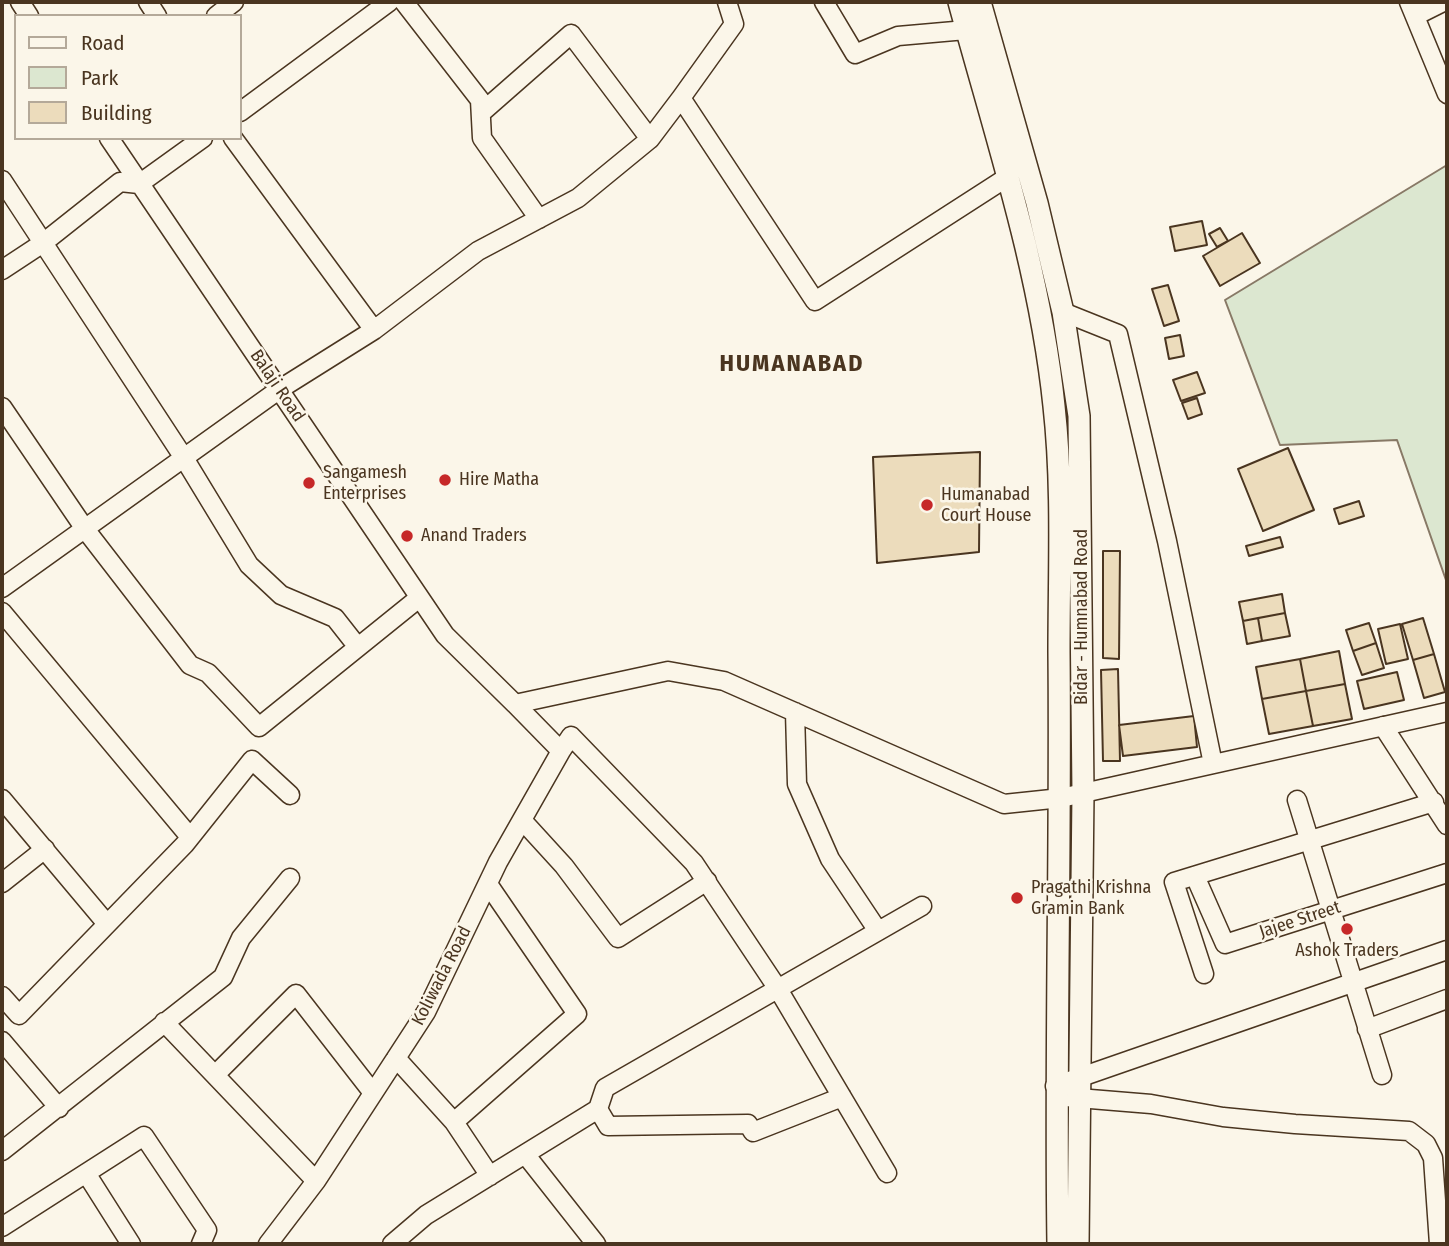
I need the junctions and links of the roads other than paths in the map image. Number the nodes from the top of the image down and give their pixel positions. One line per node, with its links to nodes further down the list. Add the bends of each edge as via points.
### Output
1 (234, 2): 10 (street)
2 (389, 2): 14 (street)
3 (404, 2): 15 (street, via 480,100)
4 (727, 2): 13 (street, via 734,24)
5 (824, 2): 11 (street, via 855,54 898,36)
6 (959, 2): 11 (main road, Bidar - Humnabad Road)
7 (980, 2): 26 (main road, Bidar - Humnabad Road)
8 (1443, 2): 9 (street)
9 (1412, 9): 12 (street)
10 (219, 14)
11 (966, 30): 20 (main road, Bidar - Humnabad Road)
12 (1447, 94)
13 (681, 98): 16 (street); 20 (street, via 815,301)
14 (242, 111)
15 (481, 113): 16 (street, via 571,34); 23 (street, via 482,138)
16 (650, 139): 23 (street, via 578,198)
17 (110, 140): 22 (street, Balaji Road)
18 (200, 140): 22 (street)
19 (234, 140): 27 (street)
20 (1006, 178): 44 (main road, Bidar - Humnabad Road, via 1045,335 1055,410)
21 (2, 180): 24 (street)
22 (139, 184): 24 (street, via 120,182); 28 (street, Balaji Road)
23 (539, 219): 27 (street, via 478,251)
24 (43, 243): 25 (street); 30 (street)
25 (2, 270)
26 (1063, 312): 41 (street, via 1118,334); 42 (main road, Bidar - Humnabad Road, via 1079,416)
27 (374, 330): 28 (street)
28 (279, 389): 30 (street); 33 (street, Balaji Road)
29 (2, 407): 31 (street)
30 (184, 458): 31 (street); 35 (street, via 249,565 281,595 335,618)
31 (85, 529): 32 (street); 35 (street, via 190,666 208,673 259,727)
32 (2, 589)
33 (419, 598): 35 (street); 36 (street, Balaji Road, via 445,635)
34 (2, 612): 50 (street)
35 (358, 646)
36 (514, 704): 37 (street, via 668,671 724,681); 40 (street)
37 (795, 712): 44 (street, via 1004,804); 62 (street, via 797,784 831,859)
38 (1447, 712): 39 (street)
39 (1383, 726): 41 (street); 47 (street)
40 (561, 751): 48 (street, Koliwada Road); 56 (street, via 571,736)
41 (1213, 764): 42 (street)
42 (1083, 793): 44 (street); 76 (main road, Bidar - Humnabad Road)
43 (290, 795): 50 (street, via 252,760)
44 (1060, 798): 77 (main road, Bidar - Humnabad Road)
45 (2, 799): 52 (street)
46 (1297, 800): 51 (street)
47 (1434, 802): 49 (street); 51 (street)
48 (522, 820): 56 (street, via 564,866 618,938); 58 (street, Koliwada Road)
49 (1447, 825)
50 (190, 837): 61 (street)
51 (1309, 840): 54 (street); 60 (street)
52 (45, 849): 57 (street); 61 (street)
53 (1447, 873): 60 (street, Jajee Street)
54 (1195, 876): 60 (street, Jajee Street, via 1224,944); 64 (street, via 1174,882)
55 (290, 878): 70 (street, via 241,938 223,977)
56 (707, 881): 66 (street)
57 (2, 883)
58 (488, 884): 73 (street, Koliwada Road, via 426,1012); 82 (street, via 577,1014)
59 (922, 906): 62 (street)
60 (1330, 910): 65 (street)
61 (107, 924): 69 (street)
62 (878, 931): 66 (street)
63 (1447, 950): 65 (street)
64 (1204, 974)
65 (1352, 983): 71 (street); 76 (street)
66 (778, 989): 79 (street); 81 (street, via 606,1088)
67 (2, 996): 69 (street)
68 (1447, 999): 71 (street)
69 (19, 1015): 72 (street)
70 (164, 1022): 74 (street); 80 (street)
71 (1367, 1030): 75 (street)
72 (2, 1039): 80 (street)
73 (396, 1058): 78 (street, Koliwada Road); 82 (street)
74 (215, 1075): 78 (street, via 296,994); 88 (street)
75 (1382, 1075)
76 (1081, 1087): 77 (street); 96 (main road, Bidar - Humnabad Road); 97 (street, via 1223,1116 1409,1130 1426,1144 1433,1158)
77 (1055, 1092): 95 (main road, Bidar - Humnabad Road)
78 (373, 1093): 88 (street, Koliwada Road)
79 (842, 1097): 81 (street, via 753,1132 748,1124 608,1126); 86 (street)
80 (59, 1108): 83 (street)
81 (598, 1109): 84 (street)
82 (454, 1122): 87 (street)
83 (2, 1152)
84 (525, 1154): 87 (street); 94 (street)
85 (86, 1173): 89 (street); 90 (street); 91 (street, via 144,1136 207,1230)
86 (887, 1173)
87 (489, 1176): 93 (street, via 426,1215)
88 (316, 1181): 92 (street, Koliwada Road)
89 (2, 1227)
90 (131, 1244)
91 (201, 1244)
92 (268, 1244)
93 (392, 1244)
94 (596, 1244)
95 (1058, 1244)
96 (1078, 1244)
97 (1439, 1244)

